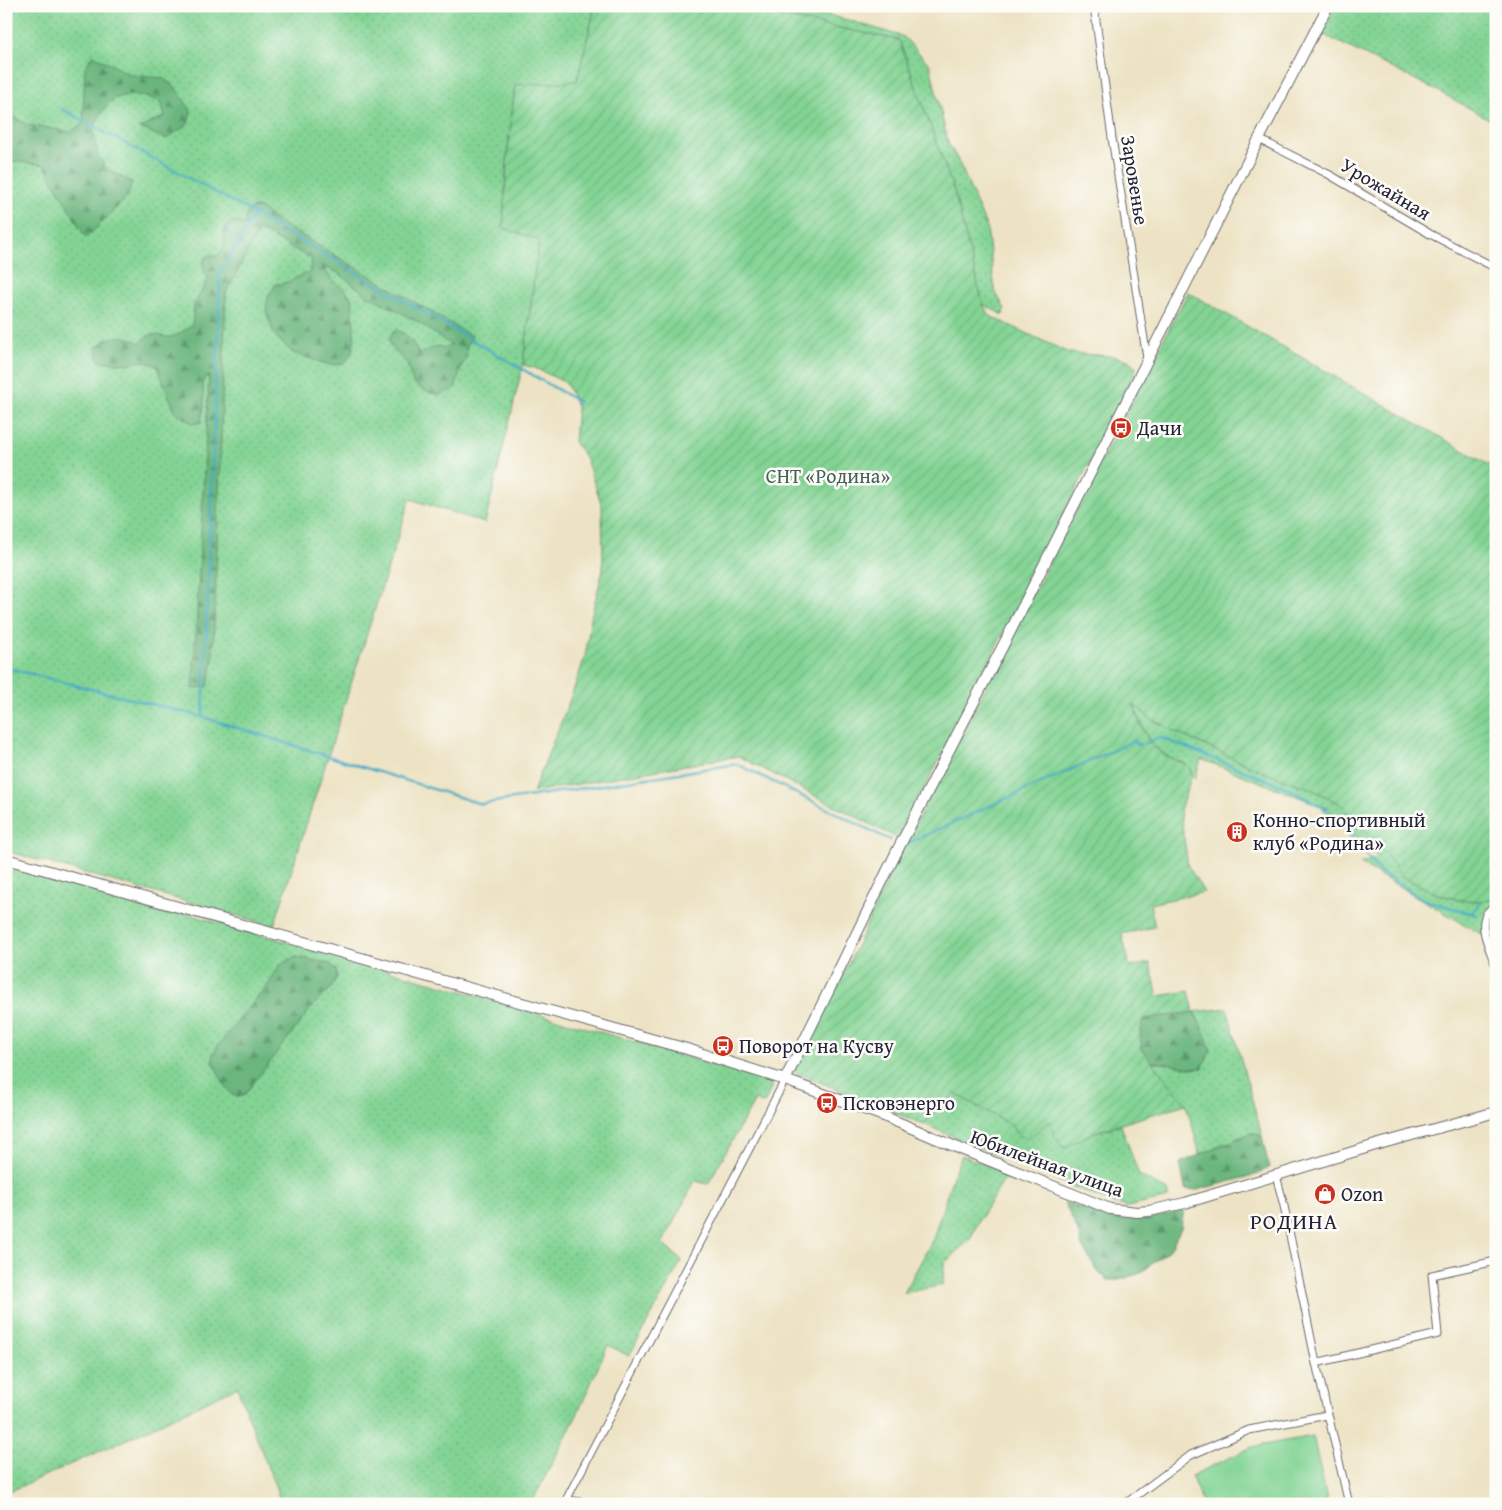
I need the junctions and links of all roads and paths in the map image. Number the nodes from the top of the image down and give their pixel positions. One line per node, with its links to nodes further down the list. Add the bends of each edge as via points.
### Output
1 (1094, 6): 5 (street, Заровенье)
2 (1328, 6): 3 (street)
3 (1259, 140): 4 (street, Урожайная, via 1330,175 1430,234); 5 (street)
4 (1496, 268)
5 (1147, 358): 9 (street)
6 (6, 859): 9 (street, Юбилейная улица, via 687,1049)
7 (1496, 906): 8 (street, via 1485,914 1482,925)
8 (1496, 966)
9 (785, 1080): 11 (street, Юбилейная улица, via 881,1115 1110,1208 1149,1211); 15 (street)
10 (1496, 1112): 11 (street, Юбилейная улица)
11 (1276, 1175): 13 (street)
12 (1496, 1261): 13 (street, via 1432,1275 1438,1334)
13 (1316, 1363): 14 (street)
14 (1327, 1415): 17 (street, via 1249,1430 1191,1455); 18 (street)
15 (565, 1502): 16 (street)
16 (598, 1504)
17 (1125, 1504)
18 (1349, 1504)

